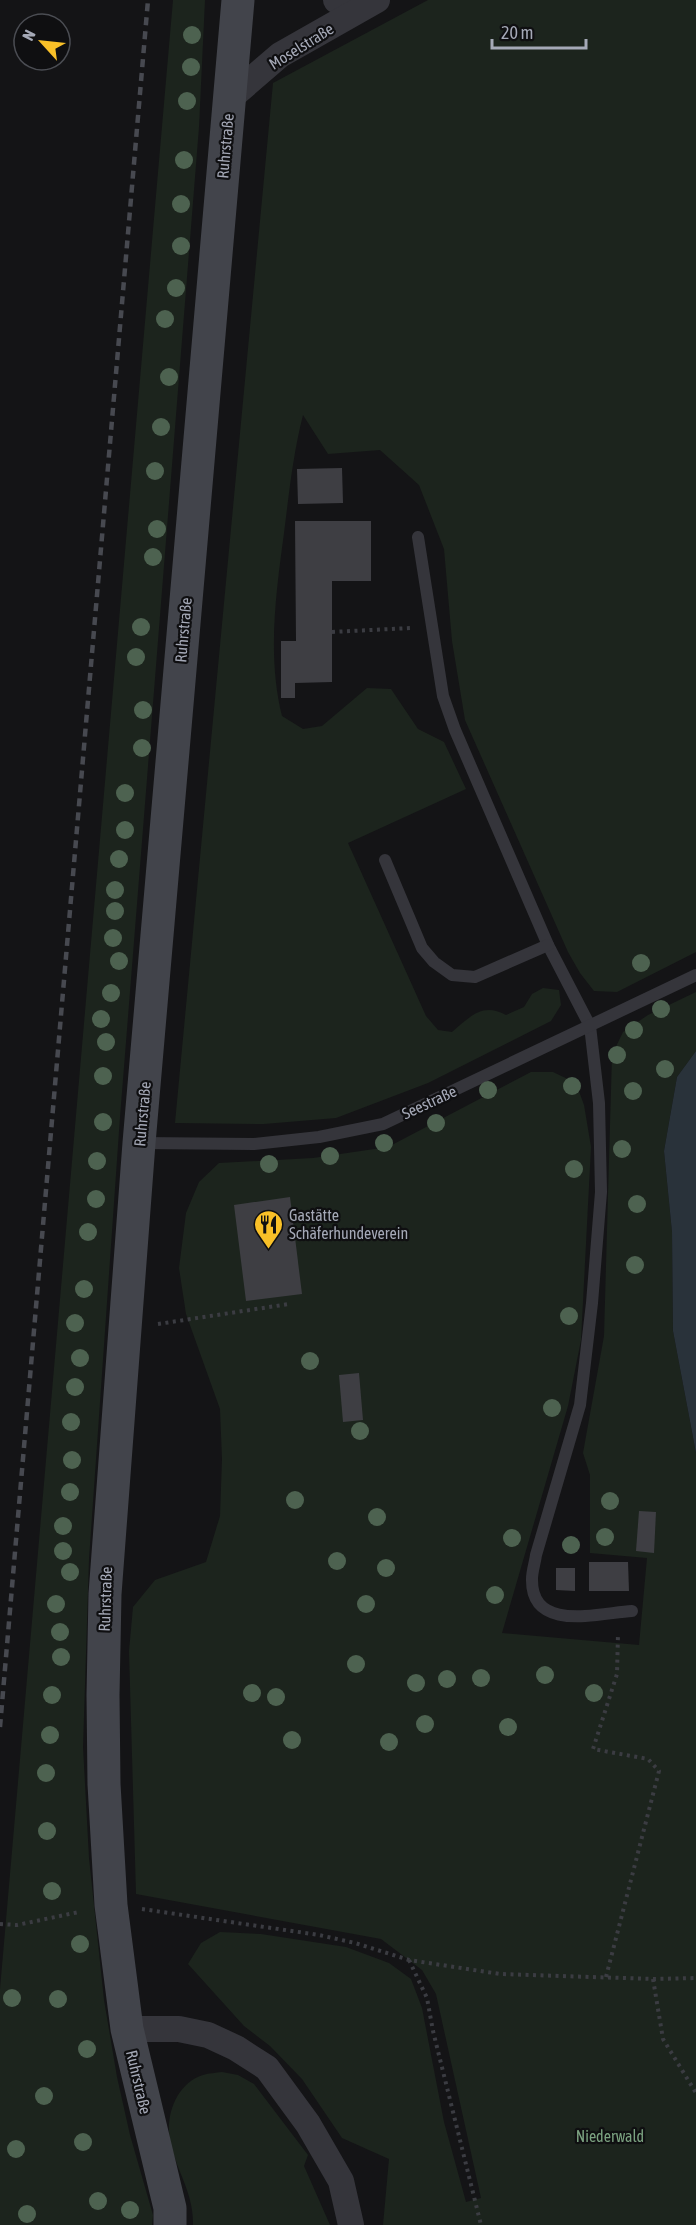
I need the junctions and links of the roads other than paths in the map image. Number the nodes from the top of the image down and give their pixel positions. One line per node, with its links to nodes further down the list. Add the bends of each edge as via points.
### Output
1 (238, 0): 5 (street, Ruhrstraße)
2 (336, 0): 3 (street, Moselstraße)
3 (360, 0)
4 (377, 0): 5 (street, Moselstraße, via 280,55)
5 (229, 99): 11 (street, Ruhrstraße)
6 (418, 537): 8 (lane, via 443,696)
7 (385, 860): 8 (lane, via 422,948 434,963 452,975 475,977)
8 (548, 945): 10 (lane)
9 (696, 975): 10 (lane, Seestraße)
10 (590, 1026): 11 (lane, Seestraße, via 383,1124 319,1137 254,1144); 12 (lane, via 599,1103 601,1192 592,1304 580,1404 532,1579 536,1600 549,1612 572,1618)
11 (139, 1143): 13 (street, Ruhrstraße, via 104,1605 104,1784 111,1905)
12 (632, 1611)
13 (127, 2029): 14 (street, Ruhrstraße, via 170,2208); 15 (street, via 178,2029 208,2035 267,2068 308,2124 341,2181)
14 (170, 2225)
15 (351, 2225)

